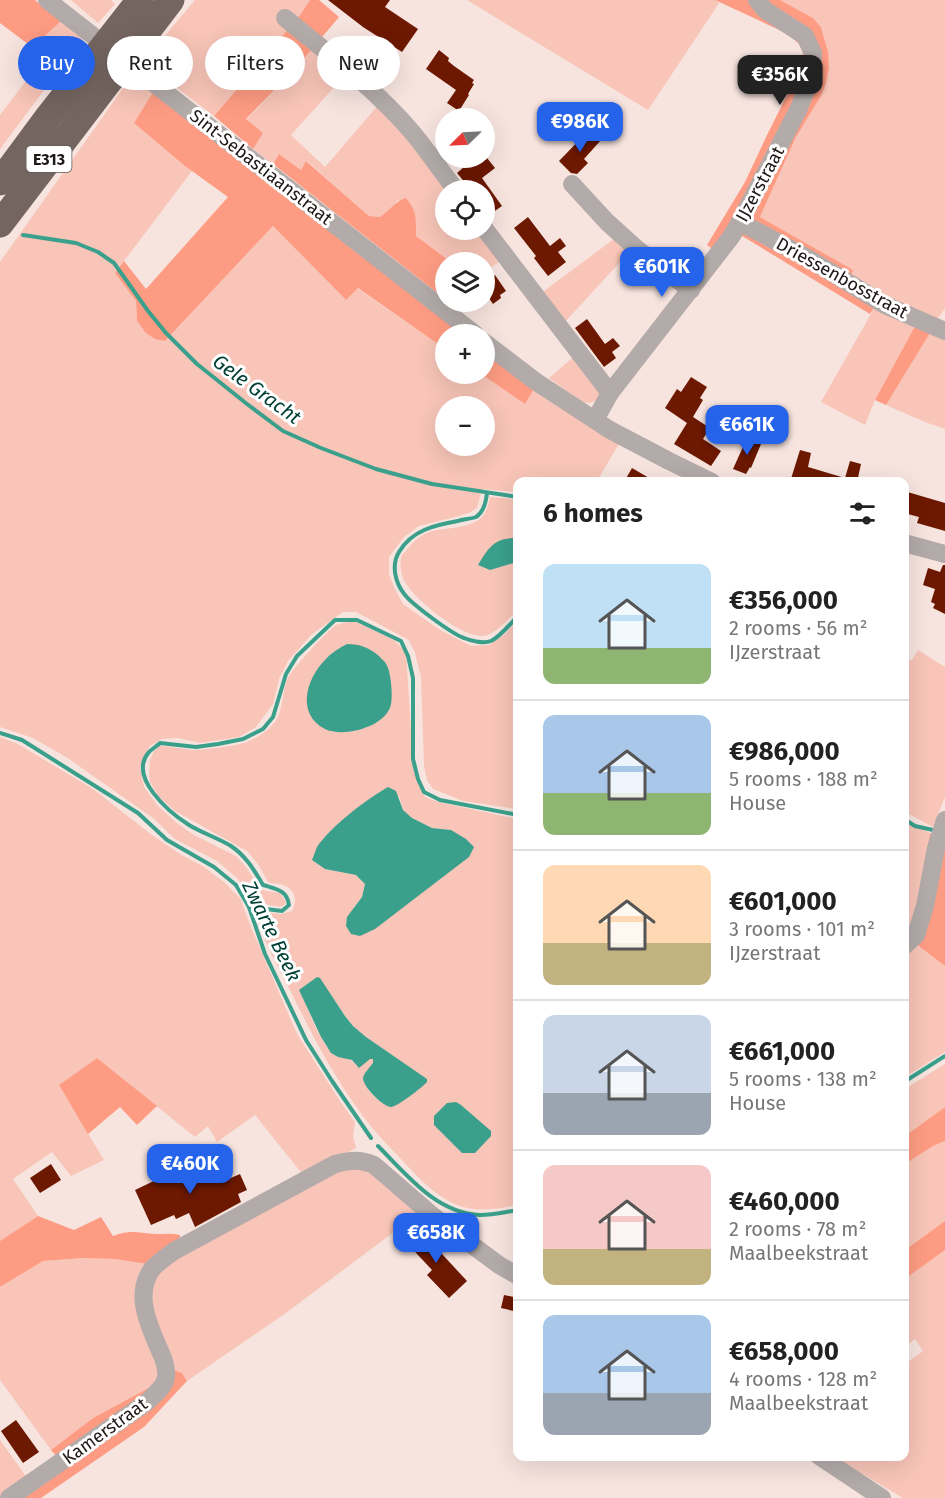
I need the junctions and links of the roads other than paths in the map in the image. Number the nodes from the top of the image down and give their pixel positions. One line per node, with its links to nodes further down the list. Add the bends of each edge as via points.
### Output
1 (140, 0): 7 (highway, E313)
2 (171, 0): 10 (highway, E313)
3 (757, 0): 9 (street, IJzerstraat, via 765,10 805,36 813,53 813,64 799,108)
4 (47, 1): 13 (street, Sint-Sebastiaanstraat)
5 (285, 18): 6 (street, via 381,100 412,132)
6 (448, 180)
7 (0, 182)
8 (572, 184): 12 (street, via 637,249)
9 (740, 222): 12 (street, IJzerstraat); 14 (street, Driessenbosstraat, via 885,305)
10 (0, 224)
11 (493, 240): 16 (street)
12 (691, 290): 16 (street, IJzerstraat)
13 (463, 324)
14 (945, 331)
15 (495, 350): 17 (street)
16 (610, 393): 17 (street)
17 (596, 420): 18 (street)
18 (702, 477)
19 (909, 544): 20 (street)
20 (945, 554)
21 (945, 820): 22 (street, via 926,906)
22 (910, 941)
23 (513, 1273): 25 (street, Kamerstraat, via 433,1216 374,1166 350,1160 335,1164 158,1263 146,1283 143,1300 165,1364 166,1379 147,1402)
24 (826, 1461): 26 (street)
25 (9, 1498)
26 (882, 1498)

